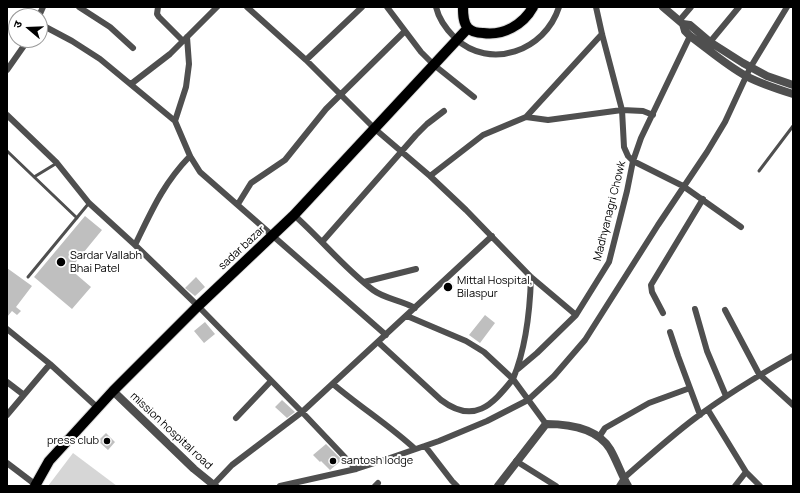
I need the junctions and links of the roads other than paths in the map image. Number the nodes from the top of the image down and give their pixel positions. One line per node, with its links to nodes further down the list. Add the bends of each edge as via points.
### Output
1 (79, 7): 17 (street)
2 (92, 7): 17 (street)
3 (158, 7): 24 (street, via 159,17)
4 (217, 7): 24 (street)
5 (248, 7): 29 (street)
6 (362, 7): 29 (street)
7 (388, 7): 21 (street)
8 (436, 7): 25 (street, via 441,22)
9 (463, 7): 20 (main road)
10 (533, 7): 20 (main road, via 522,21 501,33 480,33)
11 (559, 7): 25 (street, via 549,28 538,40 525,48 492,54 480,53)
12 (596, 7): 22 (street)
13 (663, 7): 18 (street)
14 (691, 7): 18 (street)
15 (738, 7): 26 (street)
16 (787, 7): 31 (street)
17 (87, 12): 28 (street, via 110,27)
18 (681, 22): 23 (street); 26 (street, via 690,25)
19 (48, 28): 34 (street, via 84,48)
20 (468, 28): 25 (main road, sadar bazar)
21 (405, 31): 30 (street); 36 (street)
22 (602, 34): 39 (street); 43 (street)
23 (690, 36): 33 (street); 42 (street, Madhyanagri Chowk)
24 (185, 39): 34 (street); 44 (street, via 189,64 182,102)
25 (457, 40): 30 (main road, sadar bazar)
26 (710, 42): 31 (street)
27 (22, 48): 32 (street)
28 (133, 48)
29 (306, 60): 36 (street)
30 (434, 65): 38 (street); 46 (main road, sadar bazar)
31 (750, 68): 33 (street); 35 (street)
32 (7, 70)
33 (746, 76): 37 (street); 55 (street, via 725,122)
34 (131, 84): 44 (street)
35 (793, 85)
36 (341, 94): 46 (street); 58 (street, via 284,160 251,183)
37 (793, 94)
38 (474, 97)
39 (622, 110): 42 (street, via 643,111); 43 (street, via 548,120); 50 (street, via 624,147)
40 (444, 111): 48 (street, via 427,124)
41 (7, 115): 51 (street)
42 (653, 115): 50 (street, Madhyanagri Chowk)
43 (526, 117): 53 (street, via 483,135)
44 (175, 121): 49 (street)
45 (793, 126): 52 (lane)
46 (375, 129): 48 (street); 59 (main road, sadar bazar)
47 (7, 151): 54 (lane)
48 (401, 151): 53 (street); 64 (street)
49 (190, 156): 58 (street, via 200,172); 65 (street, via 162,191)
50 (633, 161): 55 (street); 75 (street, Madhyanagri Chowk, via 609,262)
51 (57, 163): 54 (lane); 57 (street)
52 (760, 171)
53 (430, 176): 63 (street)
54 (34, 177): 60 (lane)
55 (683, 186): 56 (street); 93 (street, via 585,340 554,376)
56 (703, 199): 61 (street); 74 (street, via 651,285)
57 (89, 203): 60 (lane); 65 (street)
58 (238, 204): 62 (street)
59 (294, 215): 62 (main road, sadar bazar); 64 (street)
60 (77, 218): 67 (lane)
61 (741, 227)
62 (272, 236): 70 (main road, sadar bazar); 79 (street)
63 (492, 236): 68 (street); 71 (street)
64 (322, 242): 69 (street)
65 (135, 244): 70 (street)
66 (416, 269): 69 (street)
67 (28, 277)
68 (531, 277): 75 (street); 83 (street, via 528,322)
69 (364, 282): 71 (street, via 381,296)
70 (198, 306): 86 (street); 90 (main road, sadar bazar)
71 (414, 308): 76 (street)
72 (695, 310): 92 (street, via 707,351)
73 (725, 310): 84 (street)
74 (663, 313)
75 (576, 314): 83 (street, Madhyanagri Chowk)
76 (407, 316): 79 (street); 85 (street, via 466,340 484,352)
77 (7, 329): 82 (street)
78 (670, 332): 89 (street)
79 (386, 335): 80 (street)
80 (378, 342): 85 (street, via 441,400 457,410 466,412 489,405); 88 (street)
81 (793, 356): 84 (street)
82 (50, 364): 91 (street); 95 (street)
83 (518, 369): 85 (street)
84 (759, 374): 92 (street); 94 (street)
85 (513, 379): 93 (street)
86 (271, 381): 97 (street); 100 (street)
87 (7, 382): 91 (street)
88 (333, 384): 97 (street); 104 (street, via 396,431)
89 (690, 388): 99 (street); 102 (street, via 649,403 605,428)
90 (113, 391): 95 (main road, sadar bazar); 111 (street, mission hospital road)
91 (24, 395): 98 (street)
92 (726, 396): 96 (street)
93 (528, 400): 101 (street); 103 (street, via 488,421)
94 (793, 405)
95 (98, 408): 110 (main road, sadar bazar, via 49,460)
96 (708, 410): 99 (street); 108 (street)
97 (302, 412): 107 (street); 111 (street, via 232,465)
98 (7, 415)
99 (700, 415): 109 (street, via 666,441)
100 (236, 418)
101 (546, 424): 102 (street, via 576,427); 105 (street)
102 (599, 437): 109 (street, via 609,448)
103 (425, 446): 104 (street); 113 (street)
104 (415, 449): 107 (street)
105 (516, 461): 114 (street); 115 (street)
106 (7, 462): 110 (street)
107 (356, 469): 112 (street)
108 (746, 472): 117 (street); 118 (street)
109 (626, 482): 116 (street)
110 (35, 485)
111 (214, 485)
112 (280, 486)
113 (457, 486)
114 (498, 486)
115 (556, 486)
116 (619, 486)
117 (735, 486)
118 (760, 486)

